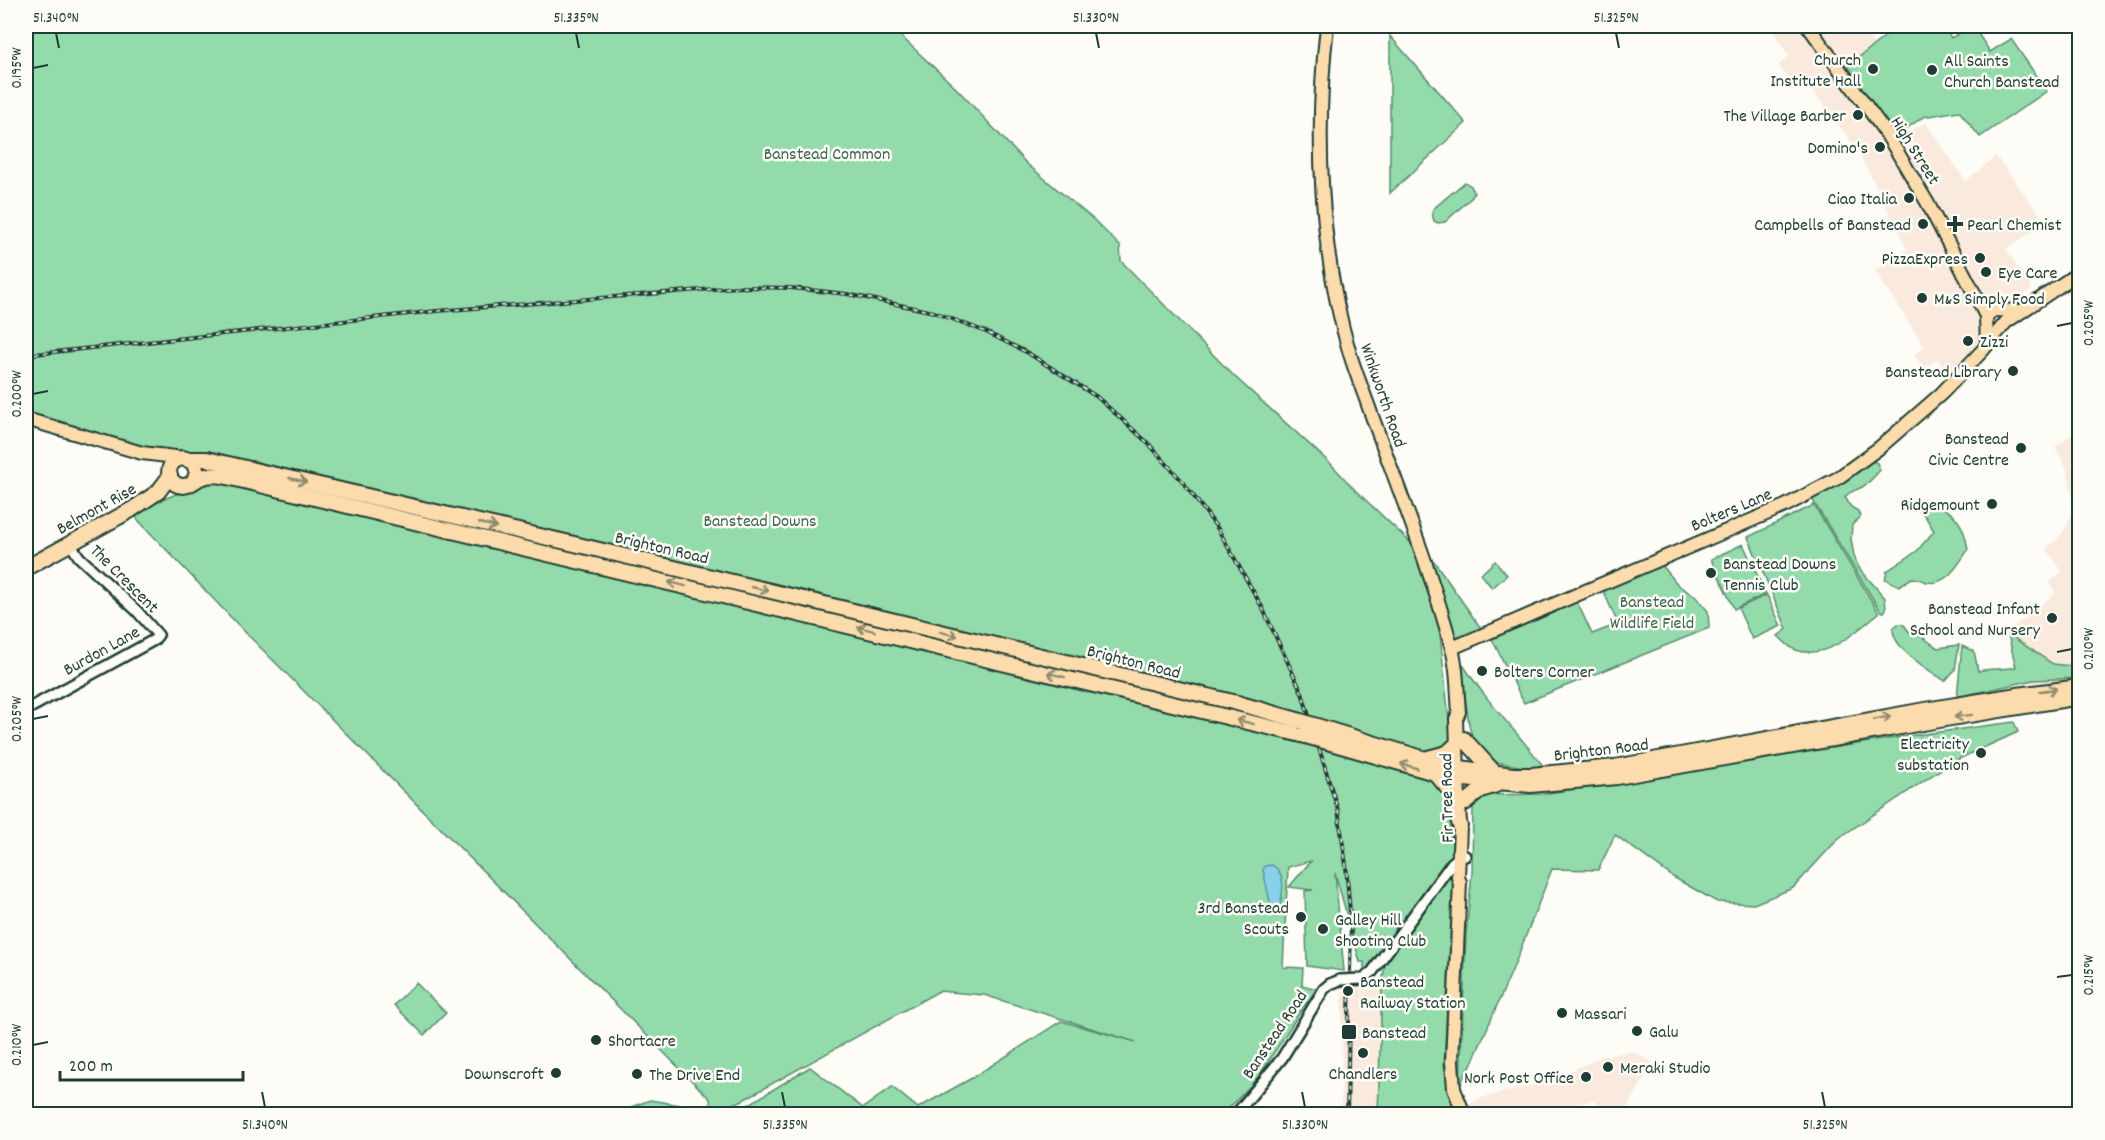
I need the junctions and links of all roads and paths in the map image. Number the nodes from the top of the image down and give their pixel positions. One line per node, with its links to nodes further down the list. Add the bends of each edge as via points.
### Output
1 (1327, 26): 14 (main road, Winkworth Road, via 1320,148 1338,303 1350,354 1422,550)
2 (1808, 26): 4 (main road, High Street, via 1886,134 1980,302)
3 (2079, 272): 4 (main road, via 2022,311)
4 (1996, 319): 14 (main road, Bolters Lane, via 1987,345 1941,394 1879,448 1815,491)
5 (26, 419): 6 (main road, Brighton Road)
6 (142, 453): 7 (main road, Brighton Road); 8 (main road, Brighton Road)
7 (185, 458): 8 (highway, via 172,464); 9 (highway, via 193,462 197,474); 19 (highway, Brighton Road, one-way to 19, via 207,459 570,543 1237,703)
8 (169, 474): 9 (highway, via 176,484); 10 (highway, Belmont Rise)
9 (189, 484): 10 (highway, Belmont Rise); 19 (highway, Brighton Road, one-way to 9, via 223,476 206,476)
10 (152, 497): 11 (highway, Belmont Rise)
11 (70, 543): 12 (highway, Belmont Rise); 13 (street, The Crescent)
12 (26, 567)
13 (158, 635): 17 (street, Burdon Lane)
14 (1452, 648): 18 (main road, Winkworth Road)
15 (2079, 687): 26 (highway, Brighton Road, one-way to 15, via 2017,694)
16 (2079, 698): 26 (highway, Brighton Road, one-way to 26, via 1617,777)
17 (26, 710)
18 (1459, 712): 21 (main road, Fir Tree Road)
19 (1302, 728): 20 (highway, Brighton Road, bridge)
20 (1330, 736): 22 (highway, Brighton Road); 23 (highway, Brighton Road, one-way to 20)
21 (1460, 742): 22 (highway, via 1443,755); 24 (main road, Fir Tree Road); 25 (highway)
22 (1426, 758): 24 (highway, Brighton Road)
23 (1435, 773): 24 (highway, Brighton Road); 28 (highway, via 1451,792)
24 (1462, 773): 25 (highway, Brighton Road); 27 (main road, Fir Tree Road); 28 (main road, Fir Tree Road)
25 (1498, 778): 26 (highway, Brighton Road); 27 (highway)
26 (1539, 780)
27 (1466, 803): 29 (main road, Fir Tree Road)
28 (1460, 826): 29 (main road, Fir Tree Road)
29 (1462, 857): 30 (street, Banstead Road, bridge, via 1452,863 1372,972 1363,979 1340,980 1323,989 1276,1066); 31 (main road, Fir Tree Road, via 1452,1062 1454,1089)
30 (1236, 1114)
31 (1464, 1114)

